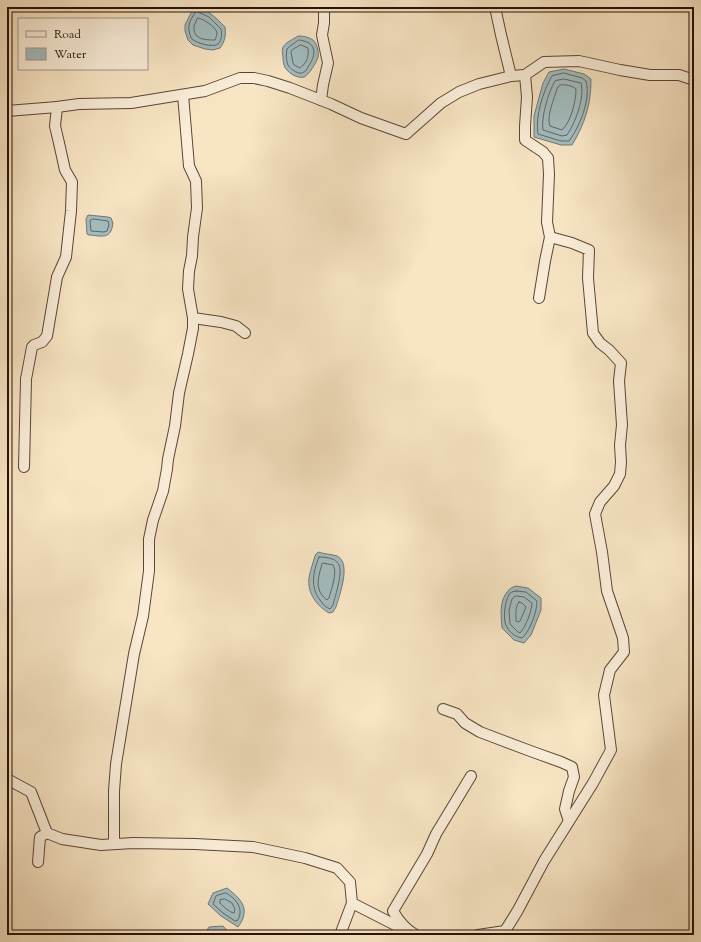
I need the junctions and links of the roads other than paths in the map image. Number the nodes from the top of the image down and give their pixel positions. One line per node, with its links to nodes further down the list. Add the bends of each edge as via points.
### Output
1 (324, 7): 7 (street, via 322,35 328,63)
2 (495, 7): 4 (street)
3 (525, 75): 4 (street); 5 (street, via 544,62 579,61 650,75 679,74); 10 (street, via 525,140 548,158 550,174 547,222)
4 (511, 76): 7 (street, via 459,92 441,103 406,134)
5 (694, 80)
6 (183, 95): 7 (street, via 205,91 240,78 254,78); 8 (street, via 131,103); 12 (street, via 189,166 196,181 197,208 188,288)
7 (321, 100)
8 (57, 107): 9 (street); 14 (street, via 55,126 65,170 72,182 71,211 66,257 57,277 47,336 32,347 26,379)
9 (7, 112)
10 (550, 237): 11 (street); 18 (street, via 589,250 588,278 593,333 621,363 620,474 614,486 600,502 595,514 607,591 623,638 624,652 610,670 604,695 611,750)
11 (539, 298)
12 (194, 318): 13 (street, via 236,326); 20 (street, via 163,491 149,539 149,571 143,616 134,654 116,764)
13 (244, 333)
14 (24, 468)
15 (443, 709): 18 (street, via 457,714 480,732 572,767 574,777 565,810)
16 (471, 776): 22 (street, via 393,911 403,925 416,935 409,931)
17 (7, 779): 19 (street, via 31,792)
18 (569, 822): 24 (street, via 505,931)
19 (47, 833): 20 (street, via 62,839 101,845); 21 (street, via 40,837)
20 (114, 844): 22 (street, via 253,847 305,858 337,868 350,882)
21 (38, 862)
22 (352, 903): 23 (street)
23 (340, 935)
24 (478, 935)

